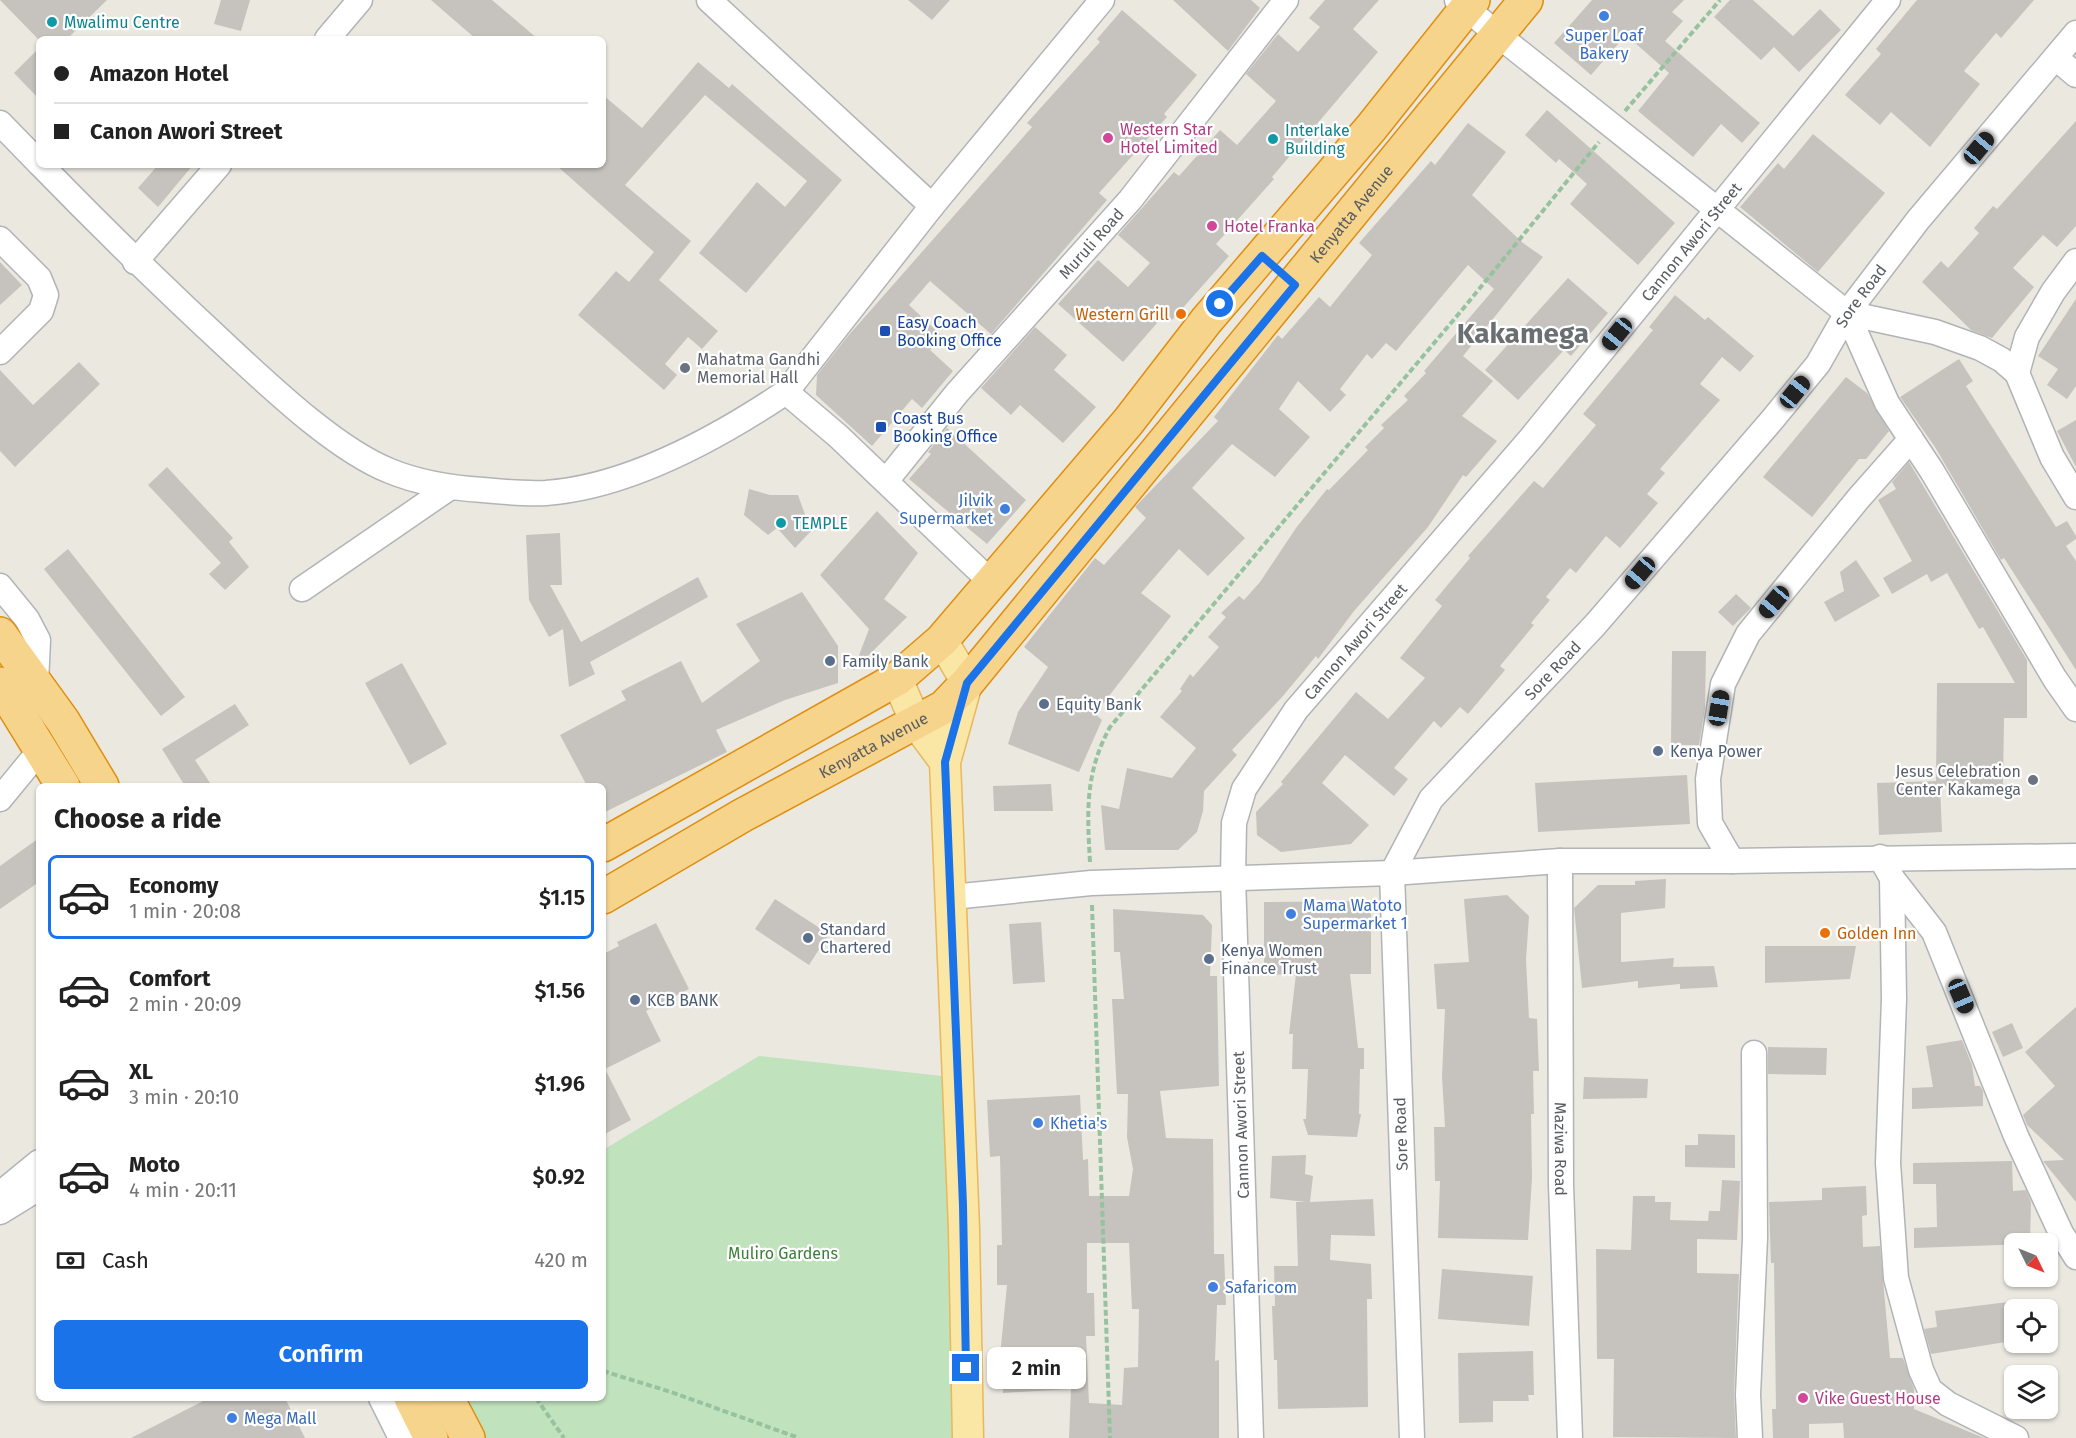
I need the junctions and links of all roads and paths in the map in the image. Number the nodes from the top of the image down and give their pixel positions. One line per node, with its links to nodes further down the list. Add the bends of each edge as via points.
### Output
1 (360, 0): 11 (street)
2 (709, 0): 19 (street)
3 (1102, 0): 19 (street)
4 (1286, 0): 33 (street, Muruli Road, via 1130,200 957,393)
5 (1526, 0): 10 (highway, Kenyatta Avenue)
6 (1720, 0): 15 (path)
7 (1888, 0): 20 (street, Cannon Awori Street)
8 (1466, 3): 10 (street); 22 (highway, via 1371,128)
9 (2076, 33): 12 (street, Sore Road)
10 (1498, 35): 15 (street); 25 (highway, Kenyatta Avenue)
11 (330, 36)
12 (2056, 58): 13 (street); 26 (street, Sore Road, via 1918,220)
13 (2076, 75)
14 (0, 123): 16 (street)
15 (1612, 125): 20 (street); 59 (path, via 1462,310 1110,727 1093,764 1090,784 1087,814)
16 (36, 160)
17 (44, 168): 24 (street)
18 (216, 168): 24 (street)
19 (932, 206): 29 (street)
20 (1716, 210): 26 (street); 58 (street, Cannon Awori Street, via 1531,438 1296,710 1244,789 1234,823)
21 (0, 239): 27 (street, via 39,279 46,295 41,311)
22 (1262, 256): 25 (highway); 30 (highway)
23 (2076, 261): 28 (street, via 2027,337)
24 (135, 262): 34 (street, via 282,398 349,447 390,471)
25 (1295, 285): 32 (highway, Kenyatta Avenue)
26 (1847, 313): 28 (street, via 1935,332 2002,360); 31 (street, via 1887,403); 57 (street, Sore Road, via 1818,364 1772,420 1595,625 1431,799)
27 (0, 352)
28 (2017, 373): 35 (street, via 2052,457)
29 (786, 392): 33 (street); 34 (street, via 736,426 599,484 546,492)
30 (1128, 422): 32 (highway); 36 (highway)
31 (1911, 439): 45 (street); 55 (street, via 1748,634 1723,684 1708,778 1710,823)
32 (1158, 449): 43 (highway, Kenyatta Avenue)
33 (886, 481): 36 (street)
34 (449, 488): 38 (street)
35 (2076, 497)
36 (991, 582): 40 (highway)
37 (0, 586): 42 (street, via 27,619 38,640)
38 (302, 589)
39 (0, 634): 42 (highway)
40 (942, 640): 41 (highway); 43 (main road)
41 (897, 680): 46 (main road); 52 (highway)
42 (36, 683): 50 (highway)
43 (967, 683): 46 (highway, Kenyatta Avenue, via 944,707); 48 (main road)
44 (0, 684): 47 (highway)
45 (2076, 709)
46 (916, 723): 48 (main road); 60 (highway, Kenyatta Avenue)
47 (41, 749): 49 (highway); 51 (street)
48 (945, 762): 61 (main road)
49 (61, 783)
50 (100, 783)
51 (0, 799)
52 (606, 843)
53 (2076, 856): 56 (street)
54 (1560, 861): 55 (street); 57 (street); 82 (street, Maziwa Road, via 1561,1185)
55 (1732, 861): 56 (street)
56 (1886, 868): 67 (street, via 1934,932 2016,1136); 84 (street, via 1894,999 1888,1163 1896,1278 1930,1390 1948,1404)
57 (1392, 873): 58 (street); 81 (street, Sore Road)
58 (1233, 877): 59 (street); 80 (street, Cannon Awori Street)
59 (1091, 883): 61 (street); 79 (path)
60 (606, 895)
61 (952, 897): 78 (main road)
62 (1755, 1053): 83 (street)
63 (36, 1164): 65 (street)
64 (36, 1190): 66 (street)
65 (0, 1194)
66 (0, 1212)
67 (2076, 1257)
68 (606, 1372): 77 (path)
69 (382, 1401): 73 (street)
70 (412, 1401): 74 (highway)
71 (449, 1401): 75 (highway)
72 (538, 1401): 76 (path)
73 (401, 1438)
74 (431, 1438)
75 (468, 1438)
76 (564, 1438)
77 (799, 1438)
78 (968, 1438)
79 (1110, 1438)
80 (1251, 1438)
81 (1412, 1438)
82 (1570, 1438)
83 (1750, 1438)
84 (2016, 1438)

